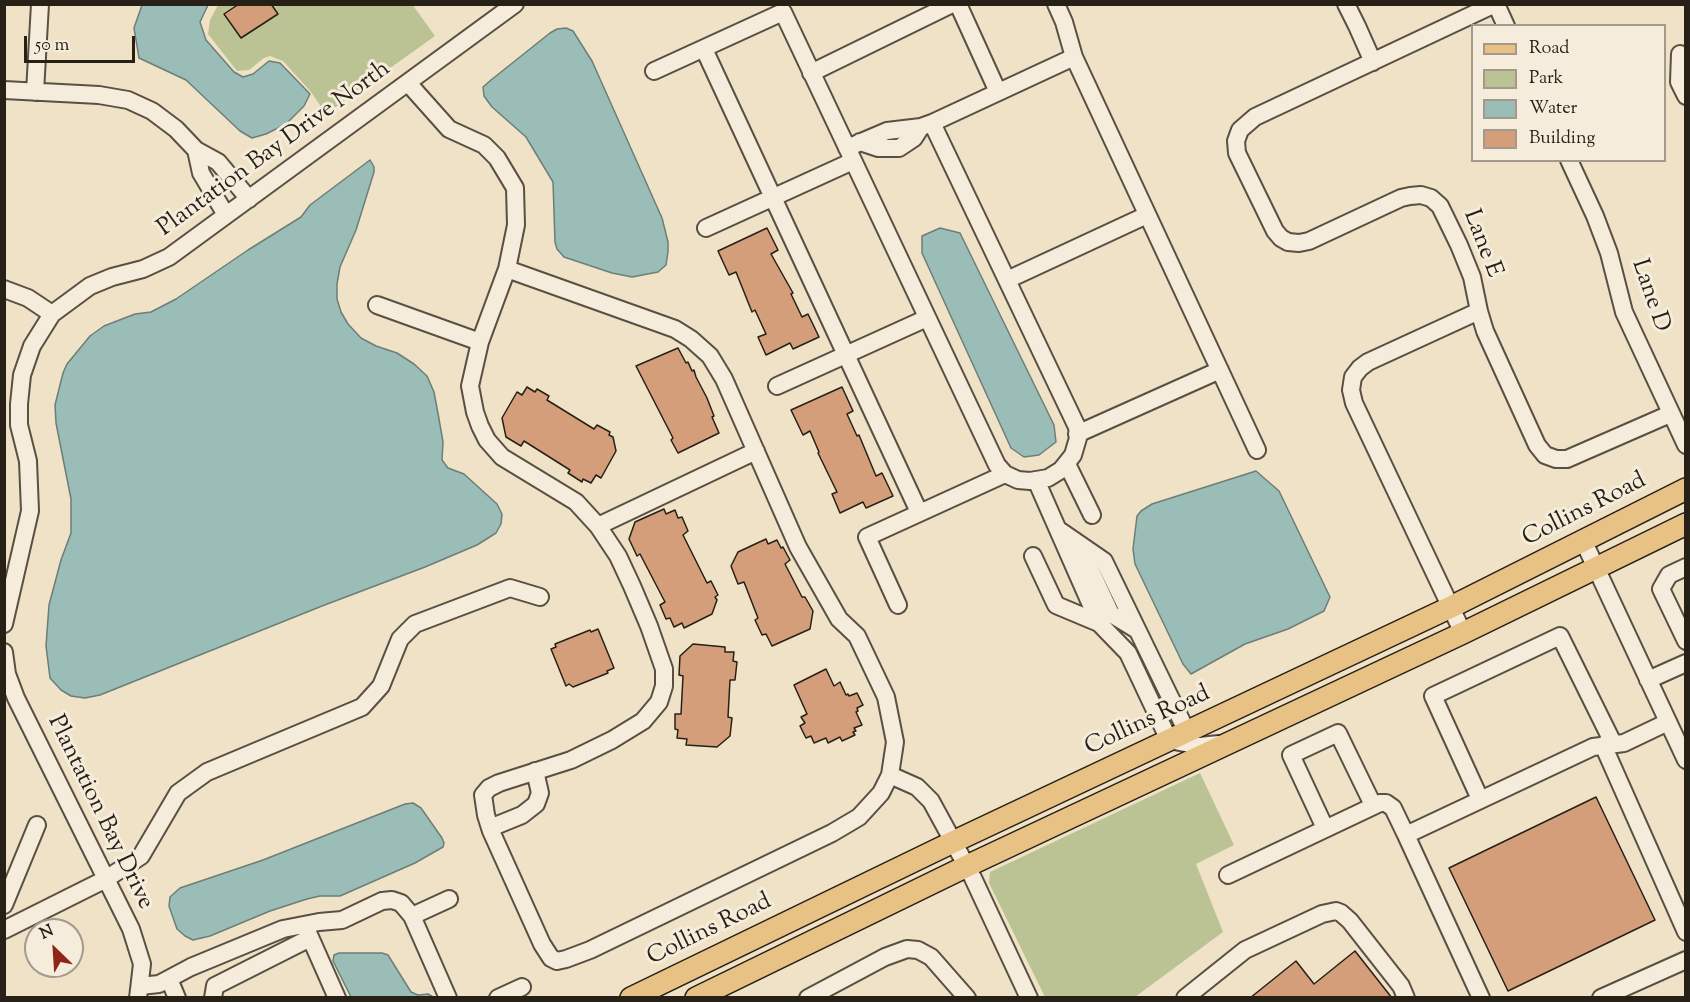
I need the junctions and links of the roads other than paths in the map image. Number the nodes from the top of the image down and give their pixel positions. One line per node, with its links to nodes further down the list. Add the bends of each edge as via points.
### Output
1 (40, 4): 17 (street)
2 (515, 4): 15 (street, Plantation Bay Drive North)
3 (952, 4): 14 (street)
4 (958, 4): 18 (street)
5 (1056, 4): 11 (street)
6 (1346, 4): 12 (street)
7 (1495, 4): 8 (street); 12 (street)
8 (1505, 24)
9 (704, 49): 13 (street); 14 (street, via 783,12); 24 (street)
10 (1680, 54): 19 (street, via 1679,82)
11 (1074, 57): 18 (street); 27 (street)
12 (1373, 62): 33 (street, Lane E, via 1255,117 1240,130 1237,153 1275,231 1288,242 1310,241 1401,198 1431,198 1440,206 1459,245)
13 (654, 71)
14 (812, 73): 22 (street)
15 (408, 83): 25 (street, Plantation Bay Drive North); 29 (street, via 449,129 484,145 515,188 516,211)
16 (4, 90): 17 (street)
17 (35, 92): 21 (street, via 128,100 160,117)
18 (998, 92): 20 (street)
19 (1686, 96)
20 (927, 125): 22 (street, via 899,148); 30 (street)
21 (196, 150): 25 (street, via 218,162); 26 (street, via 201,173)
22 (854, 150): 24 (street); 35 (street)
23 (1570, 162): 40 (street, Lane D, via 1606,244 1624,312)
24 (773, 197): 28 (street); 37 (street)
25 (249, 199): 26 (street, Plantation Bay Drive North)
26 (226, 215): 34 (street, Plantation Bay Drive North, via 169,257 90,286)
27 (1147, 215): 30 (street); 38 (street)
28 (706, 228)
29 (507, 269): 36 (street); 44 (street, via 675,329 691,339 710,356 724,380)
30 (1007, 280): 41 (street, via 1075,422)
31 (4, 289): 34 (street, via 28,298)
32 (377, 305): 36 (street)
33 (1479, 311): 40 (street, via 1537,445 1545,455 1556,459 1573,457); 61 (street, Lane E, via 1368,362 1353,377 1354,403)
34 (52, 314): 59 (street, via 32,346 22,375 19,425 28,461 30,511)
35 (927, 318): 37 (street); 46 (street, via 996,465)
36 (480, 342): 52 (street, via 470,386 475,412 487,440 502,457 576,502)
37 (846, 355): 39 (street); 49 (street)
38 (1220, 370): 41 (street); 43 (street)
39 (777, 386)
40 (1670, 414): 42 (street, Lane D)
41 (1077, 434): 45 (street)
42 (1686, 445)
43 (1257, 450)
44 (756, 452): 52 (street); 77 (street, via 798,547 839,619 857,636 886,697 895,742)
45 (1067, 464): 47 (street, via 1054,475); 50 (street)
46 (1005, 474): 47 (street, via 1018,480); 49 (street)
47 (1036, 480): 53 (street)
48 (1686, 489): 54 (main road, Collins Road)
49 (919, 512): 60 (street, via 867,537)
50 (1092, 515)
51 (1686, 524): 57 (main road)
52 (598, 526): 76 (street, via 618,556 649,626 664,669 664,686 659,702 644,721 581,755)
53 (1059, 530): 62 (street); 72 (street, via 1078,541 1111,614 1137,631)
54 (1583, 540): 57 (street); 61 (main road, Collins Road)
55 (1033, 556): 62 (street, via 1056,605)
56 (1686, 567): 65 (street, via 1669,575 1661,589)
57 (1596, 568): 64 (main road); 69 (street)
58 (540, 597): 87 (street, via 510,588 415,624 400,639 381,686 362,707 207,772 178,793 141,856)
59 (7, 599): 63 (street)
60 (898, 606)
61 (1451, 607): 64 (street, Lane E); 72 (main road, Collins Road)
62 (1099, 623): 72 (street, via 1128,653)
63 (4, 624)
64 (1463, 633): 73 (main road)
65 (1686, 641)
66 (4, 652): 68 (street, Plantation Bay Drive)
67 (1686, 663): 69 (street)
68 (6, 674): 70 (street, Plantation Bay Drive)
69 (1648, 680): 71 (street)
70 (10, 700): 87 (street, Plantation Bay Drive)
71 (1668, 722): 74 (street, via 1624,743); 75 (street)
72 (1178, 736): 73 (street, via 1200,746); 84 (main road, Collins Road)
73 (1231, 742): 85 (main road)
74 (1608, 744): 78 (street, via 1593,747); 78 (street, via 1560,636 1432,696); 93 (street)
75 (1685, 760)
76 (535, 771): 81 (street, via 540,793 536,804 522,815); 81 (street, via 498,783 483,795)
77 (890, 775): 81 (street, via 881,793 859,817 832,833 590,950 557,961 542,944); 84 (street, via 917,787 931,801)
78 (1480, 799): 83 (street)
79 (1373, 805): 82 (street); 82 (street, via 1338,733 1291,755); 83 (street, via 1383,802 1391,806)
80 (37, 825): 89 (street)
81 (490, 828)
82 (1325, 828): 86 (street)
83 (1406, 835): 110 (street)
84 (953, 842): 85 (street); 103 (main road, Collins Road)
85 (967, 866): 104 (main road); 107 (street)
86 (1228, 875)
87 (106, 879): 91 (street); 97 (street, Plantation Bay Drive, via 142,964)
88 (449, 899): 90 (street)
89 (4, 905)
90 (412, 916): 92 (street, via 401,903 382,901); 101 (street)
91 (4, 930)
92 (307, 932): 95 (street, via 283,929); 99 (street, via 215,986); 100 (street)
93 (1686, 932)
94 (1686, 960): 111 (street)
95 (169, 979): 97 (street); 98 (street)
96 (522, 987): 102 (street)
97 (139, 994)
98 (177, 998)
99 (213, 998)
100 (337, 998)
101 (448, 998)
102 (498, 998)
103 (631, 998)
104 (696, 998)
105 (808, 998): 106 (street, via 907,949 931,957)
106 (967, 998)
107 (1029, 998)
108 (1185, 998): 109 (street, via 1245,950 1336,911 1350,921 1401,986)
109 (1406, 998)
110 (1481, 998)
111 (1601, 998)

